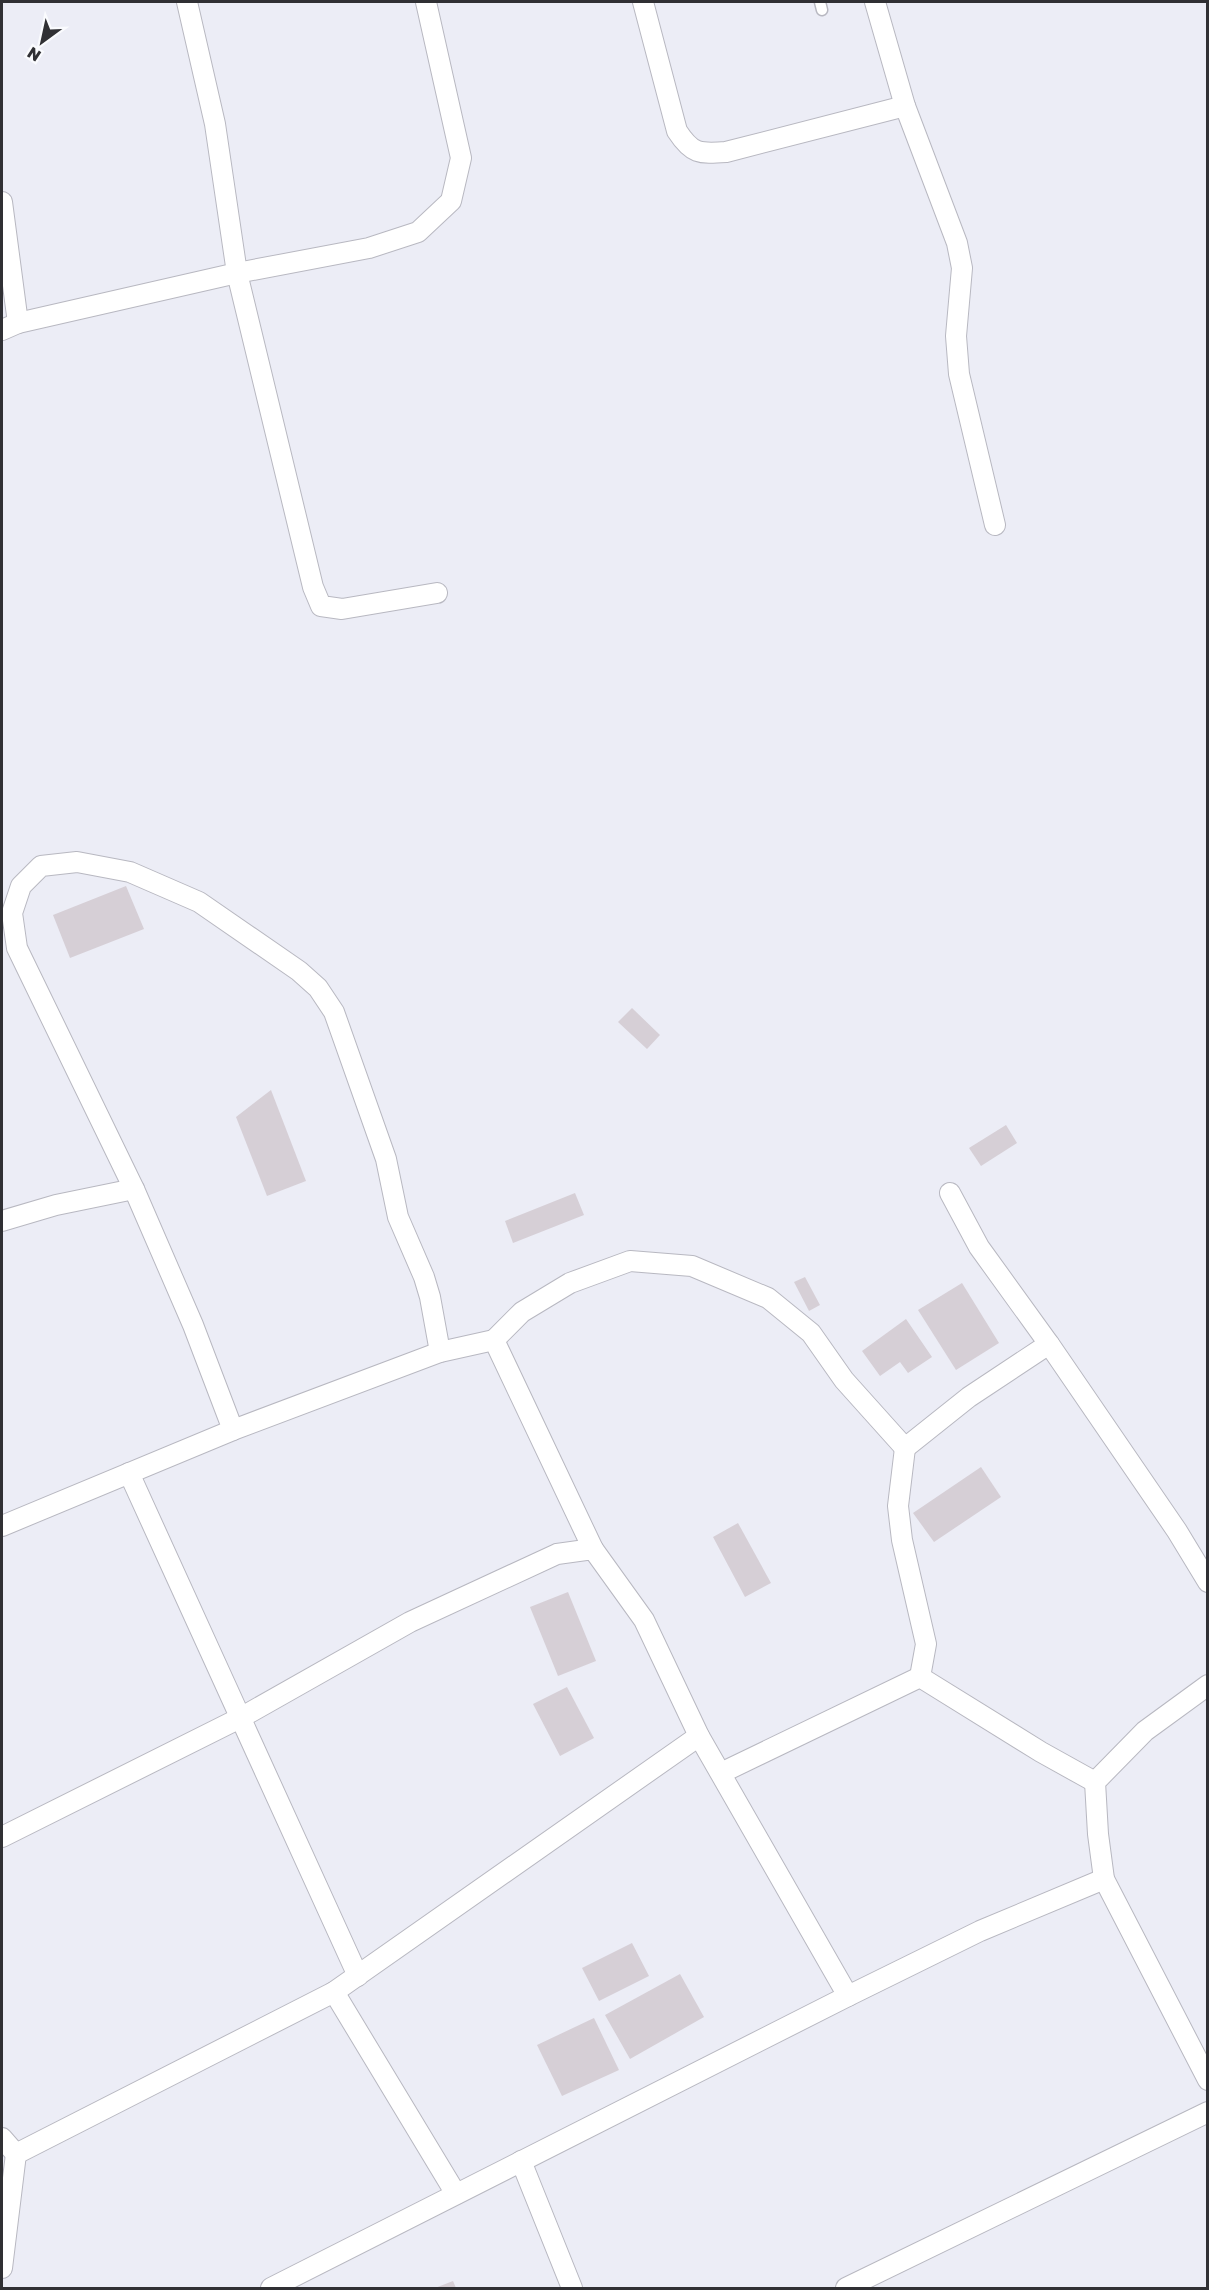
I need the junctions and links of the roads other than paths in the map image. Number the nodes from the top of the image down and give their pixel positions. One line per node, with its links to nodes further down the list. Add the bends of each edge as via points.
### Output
1 (187, 2): 7 (street, via 215,124)
2 (426, 2): 7 (street, via 461,158 451,201 418,232 369,248)
3 (643, 2): 5 (street, via 677,131 688,147 704,154 726,152)
4 (875, 2): 5 (street)
5 (904, 106): 9 (street, via 957,243 962,268 956,336 958,375)
6 (2, 202): 8 (street)
7 (237, 273): 8 (street); 10 (street, via 313,587 321,606 342,609)
8 (10, 327)
9 (995, 525)
10 (437, 593)
11 (134, 1189): 13 (street); 16 (street, via 17,948 12,913 21,886 41,866 77,862 130,872 199,902 318,988 334,1012 386,1159 398,1217 427,1287); 17 (street)
12 (950, 1193): 15 (street, via 979,1247)
13 (2, 1221)
14 (494, 1340): 16 (street); 18 (street, via 522,1312 570,1283 630,1261 692,1266 768,1298 811,1333 844,1380); 21 (street)
15 (1049, 1344): 18 (street, via 969,1397); 22 (street)
16 (440, 1352): 17 (street)
17 (233, 1430): 19 (street)
18 (905, 1448): 23 (street, via 898,1506 926,1644)
19 (129, 1473): 20 (street); 25 (street)
20 (2, 1526)
21 (593, 1549): 25 (street, via 557,1554 410,1622); 26 (street, via 644,1620)
22 (1208, 1582)
23 (920, 1677): 27 (street); 28 (street)
24 (1208, 1685): 28 (street, via 1145,1731)
25 (242, 1718): 29 (street); 31 (street)
26 (699, 1736): 27 (street); 31 (street)
27 (721, 1773): 33 (street)
28 (1095, 1782): 30 (street)
29 (2, 1837)
30 (1104, 1879): 33 (street, via 980,1931); 34 (street)
31 (358, 1976): 32 (street)
32 (334, 1992): 37 (street); 39 (street)
33 (848, 1996): 38 (street)
34 (1208, 2080)
35 (1208, 2112): 43 (street)
36 (2, 2138): 37 (street)
37 (16, 2154): 40 (street)
38 (521, 2161): 39 (street); 42 (street)
39 (456, 2194): 41 (street)
40 (2, 2268)
41 (271, 2289)
42 (572, 2289)
43 (846, 2289)

